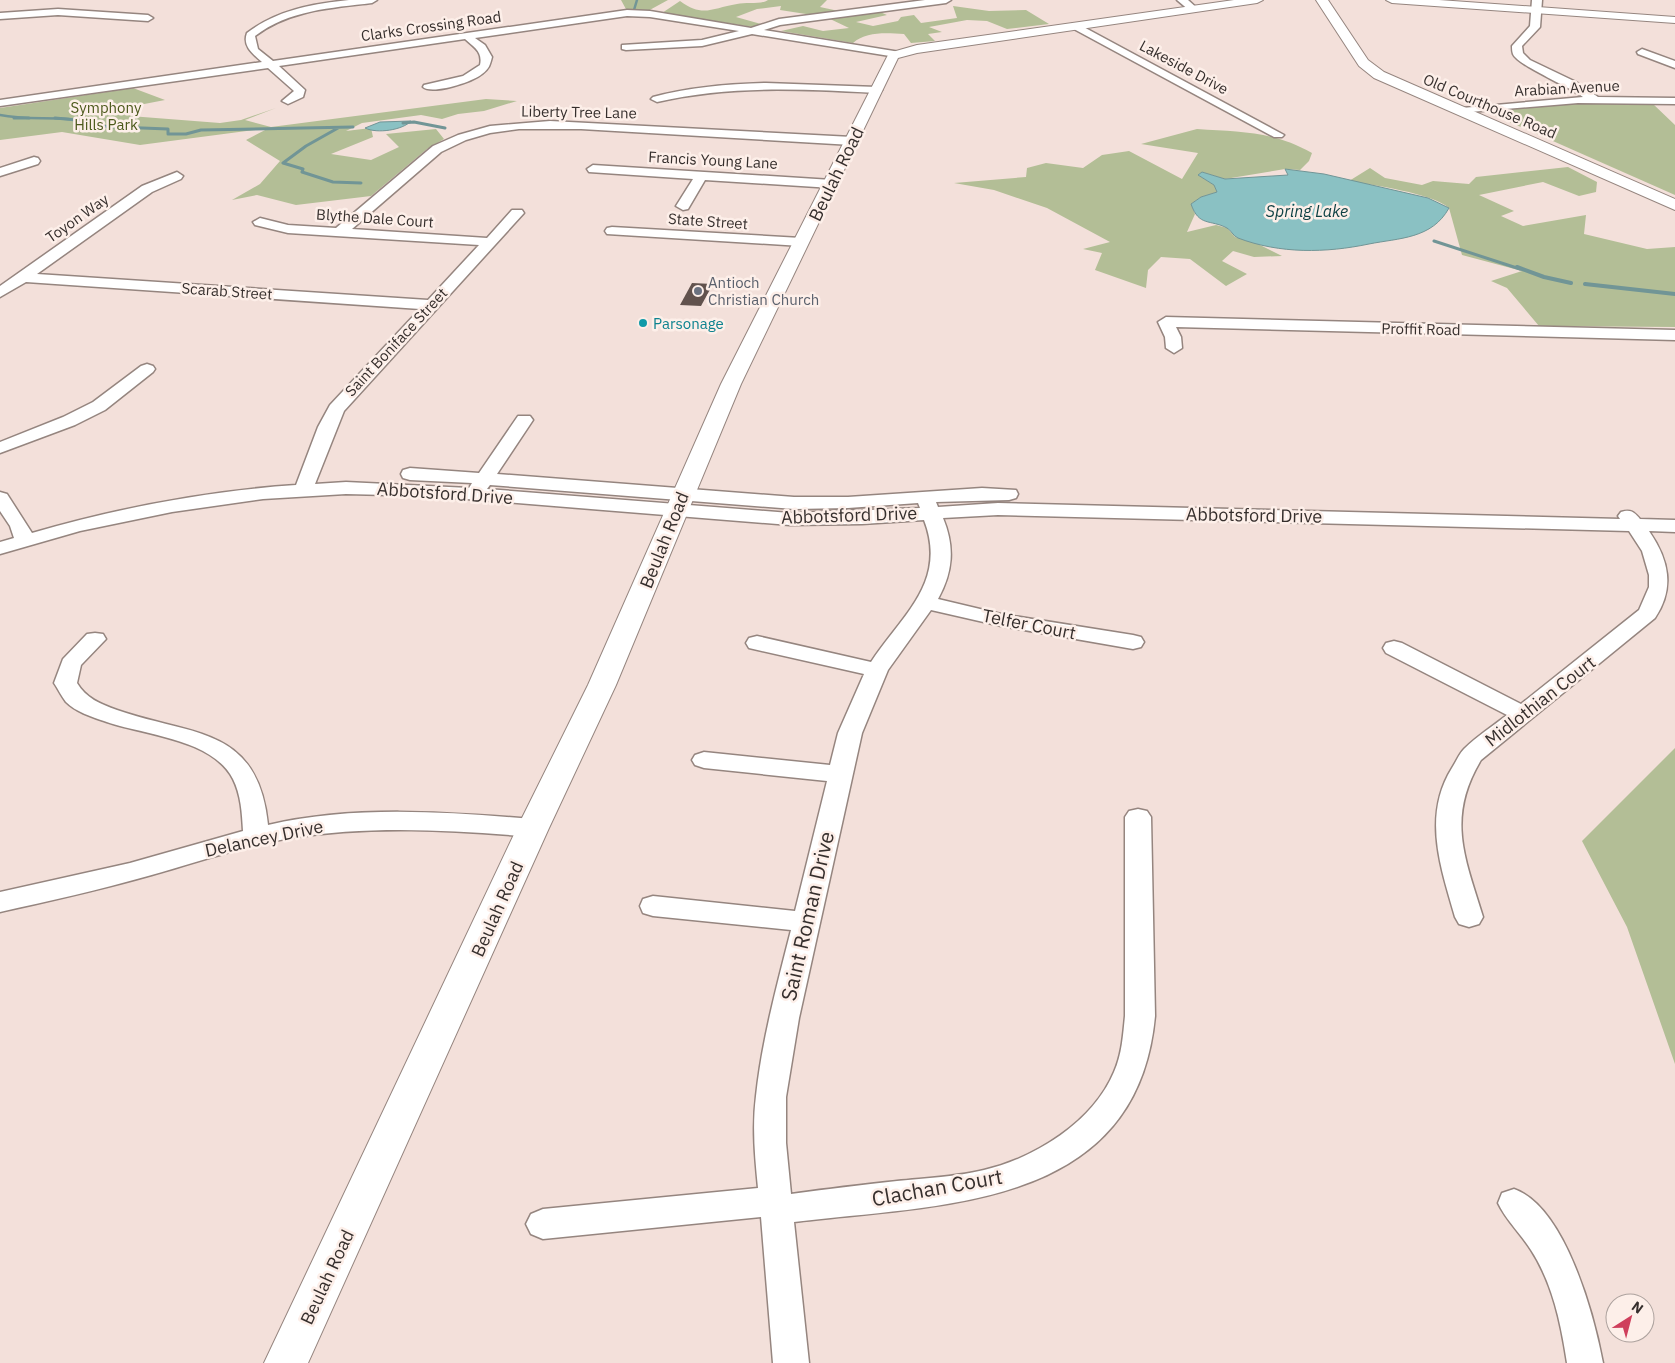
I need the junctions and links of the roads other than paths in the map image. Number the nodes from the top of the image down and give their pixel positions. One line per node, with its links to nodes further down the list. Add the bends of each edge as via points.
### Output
1 (372, 0): 21 (street, via 290,14 256,29 250,35 250,41 254,50)
2 (946, 0): 16 (street, via 779,22)
3 (1182, 0): 10 (street)
4 (1257, 0): 10 (main road)
5 (1392, 0): 9 (main road)
6 (1325, 2): 30 (main road, Old Courthouse Road, via 1338,26 1371,70)
7 (5, 4): 12 (street)
8 (666, 4): 11 (street)
9 (1537, 5): 14 (main road); 26 (street, via 1535,26 1518,46 1518,54 1526,62 1572,84)
10 (1193, 10): 15 (main road)
11 (650, 14): 16 (street, Clarks Crossing Road); 17 (street, Clarks Crossing Road, via 611,15)
12 (1, 16): 13 (street, via 58,12)
13 (148, 18)
14 (1675, 20)
15 (1075, 26): 20 (main road); 31 (street, Lakeside Drive)
16 (751, 30): 18 (street, via 702,43); 20 (street, Clarks Crossing Road)
17 (467, 36): 21 (street, Clarks Crossing Road); 23 (street, via 486,52 483,69 463,81)
18 (626, 47)
19 (1642, 52): 22 (street)
20 (896, 54): 24 (main road, Beulah Road)
21 (271, 64): 27 (street, via 300,90 299,95); 29 (street, Clarks Crossing Road)
22 (1675, 65)
23 (428, 87)
24 (877, 90): 25 (street, via 762,86); 32 (main road, Beulah Road)
25 (657, 98)
26 (1594, 99): 28 (street, Arabian Avenue); 30 (street, Arabian Avenue)
27 (288, 101)
28 (1675, 101)
29 (0, 103)
30 (1462, 111): 39 (main road, Old Courthouse Road)
31 (1278, 135)
32 (852, 141): 38 (main road, Beulah Road); 44 (street, Liberty Tree Lane, via 552,125 494,130 461,138 436,149)
33 (34, 161): 35 (street)
34 (593, 169): 37 (street, Francis Young Lane)
35 (0, 172)
36 (177, 176): 47 (street, Toyon Way, via 146,189)
37 (701, 176): 38 (street, Francis Young Lane); 40 (street)
38 (832, 184): 46 (main road, Beulah Road)
39 (1675, 205)
40 (683, 206)
41 (517, 213): 45 (street, Saint Boniface Street)
42 (260, 222): 44 (street, Blythe Dale Court, via 288,229)
43 (612, 231): 46 (street, State Street)
44 (340, 232): 45 (street, Blythe Dale Court)
45 (490, 242): 49 (street, Saint Boniface Street)
46 (801, 242): 58 (main road, Beulah Road, via 730,384)
47 (22, 277): 48 (street, Toyon Way); 49 (street, Scarab Street)
48 (0, 292)
49 (431, 305): 55 (street, Saint Boniface Street, via 336,409 326,427)
50 (1675, 335): 51 (street, Proffit Road, via 1166,322)
51 (1174, 348)
52 (147, 369): 54 (street, via 115,395 85,413)
53 (524, 420): 56 (street)
54 (0, 448)
55 (307, 483): 56 (street, Abbotsford Drive, via 388,488); 64 (street, Abbotsford Drive)
56 (479, 487): 58 (street, Abbotsford Drive)
57 (0, 498): 64 (street)
58 (680, 503): 59 (street, Abbotsford Drive, via 821,519); 76 (main road, Beulah Road, via 602,685)
59 (928, 504): 61 (street, Abbotsford Drive, via 998,509); 66 (street, Saint Roman Drive, via 942,547 936,585)
60 (1675, 511): 61 (street, Abbotsford Drive)
61 (1629, 517): 62 (street, Abbotsford Drive); 72 (street, Midlothian Court, via 1655,556 1660,571 1661,586 1656,601 1648,614 1616,641)
62 (1675, 526)
63 (0, 532): 64 (street, Abbotsford Drive)
64 (23, 533): 65 (street, Abbotsford Drive)
65 (0, 548)
66 (926, 603): 68 (street, Telfer Court, via 1011,622); 71 (street, Saint Roman Drive)
67 (95, 639): 77 (street, via 76,656 66,673 66,685 71,695 101,714 174,731 219,750 235,764 246,780 252,796)
68 (1133, 642)
69 (757, 643): 71 (street)
70 (1394, 648): 72 (street)
71 (877, 670): 74 (street, Saint Roman Drive, via 853,724)
72 (1522, 714): 80 (street, Midlothian Court, via 1472,756 1459,773 1450,794 1447,817 1449,845)
73 (704, 760): 74 (street)
74 (840, 774): 81 (street, Saint Roman Drive)
75 (1138, 817): 83 (street, Clachan Court, via 1140,1016 1137,1047 1128,1076 1112,1103 1088,1130 1060,1152 1024,1170 985,1183)
76 (533, 828): 77 (street, Delancey Drive, via 439,820 386,820 312,826); 85 (main road, Beulah Road)
77 (256, 836): 78 (street, Delancey Drive)
78 (0, 902)
79 (653, 906): 81 (street)
80 (1470, 917)
81 (805, 922): 83 (street, Saint Roman Drive, via 778,1043 771,1097 770,1143)
82 (1514, 1203): 87 (street, via 1547,1243 1564,1275 1581,1335)
83 (775, 1206): 84 (street, Clachan Court); 86 (street, Saint Roman Drive)
84 (543, 1224)
85 (286, 1363)
86 (791, 1363)
87 (1585, 1363)

